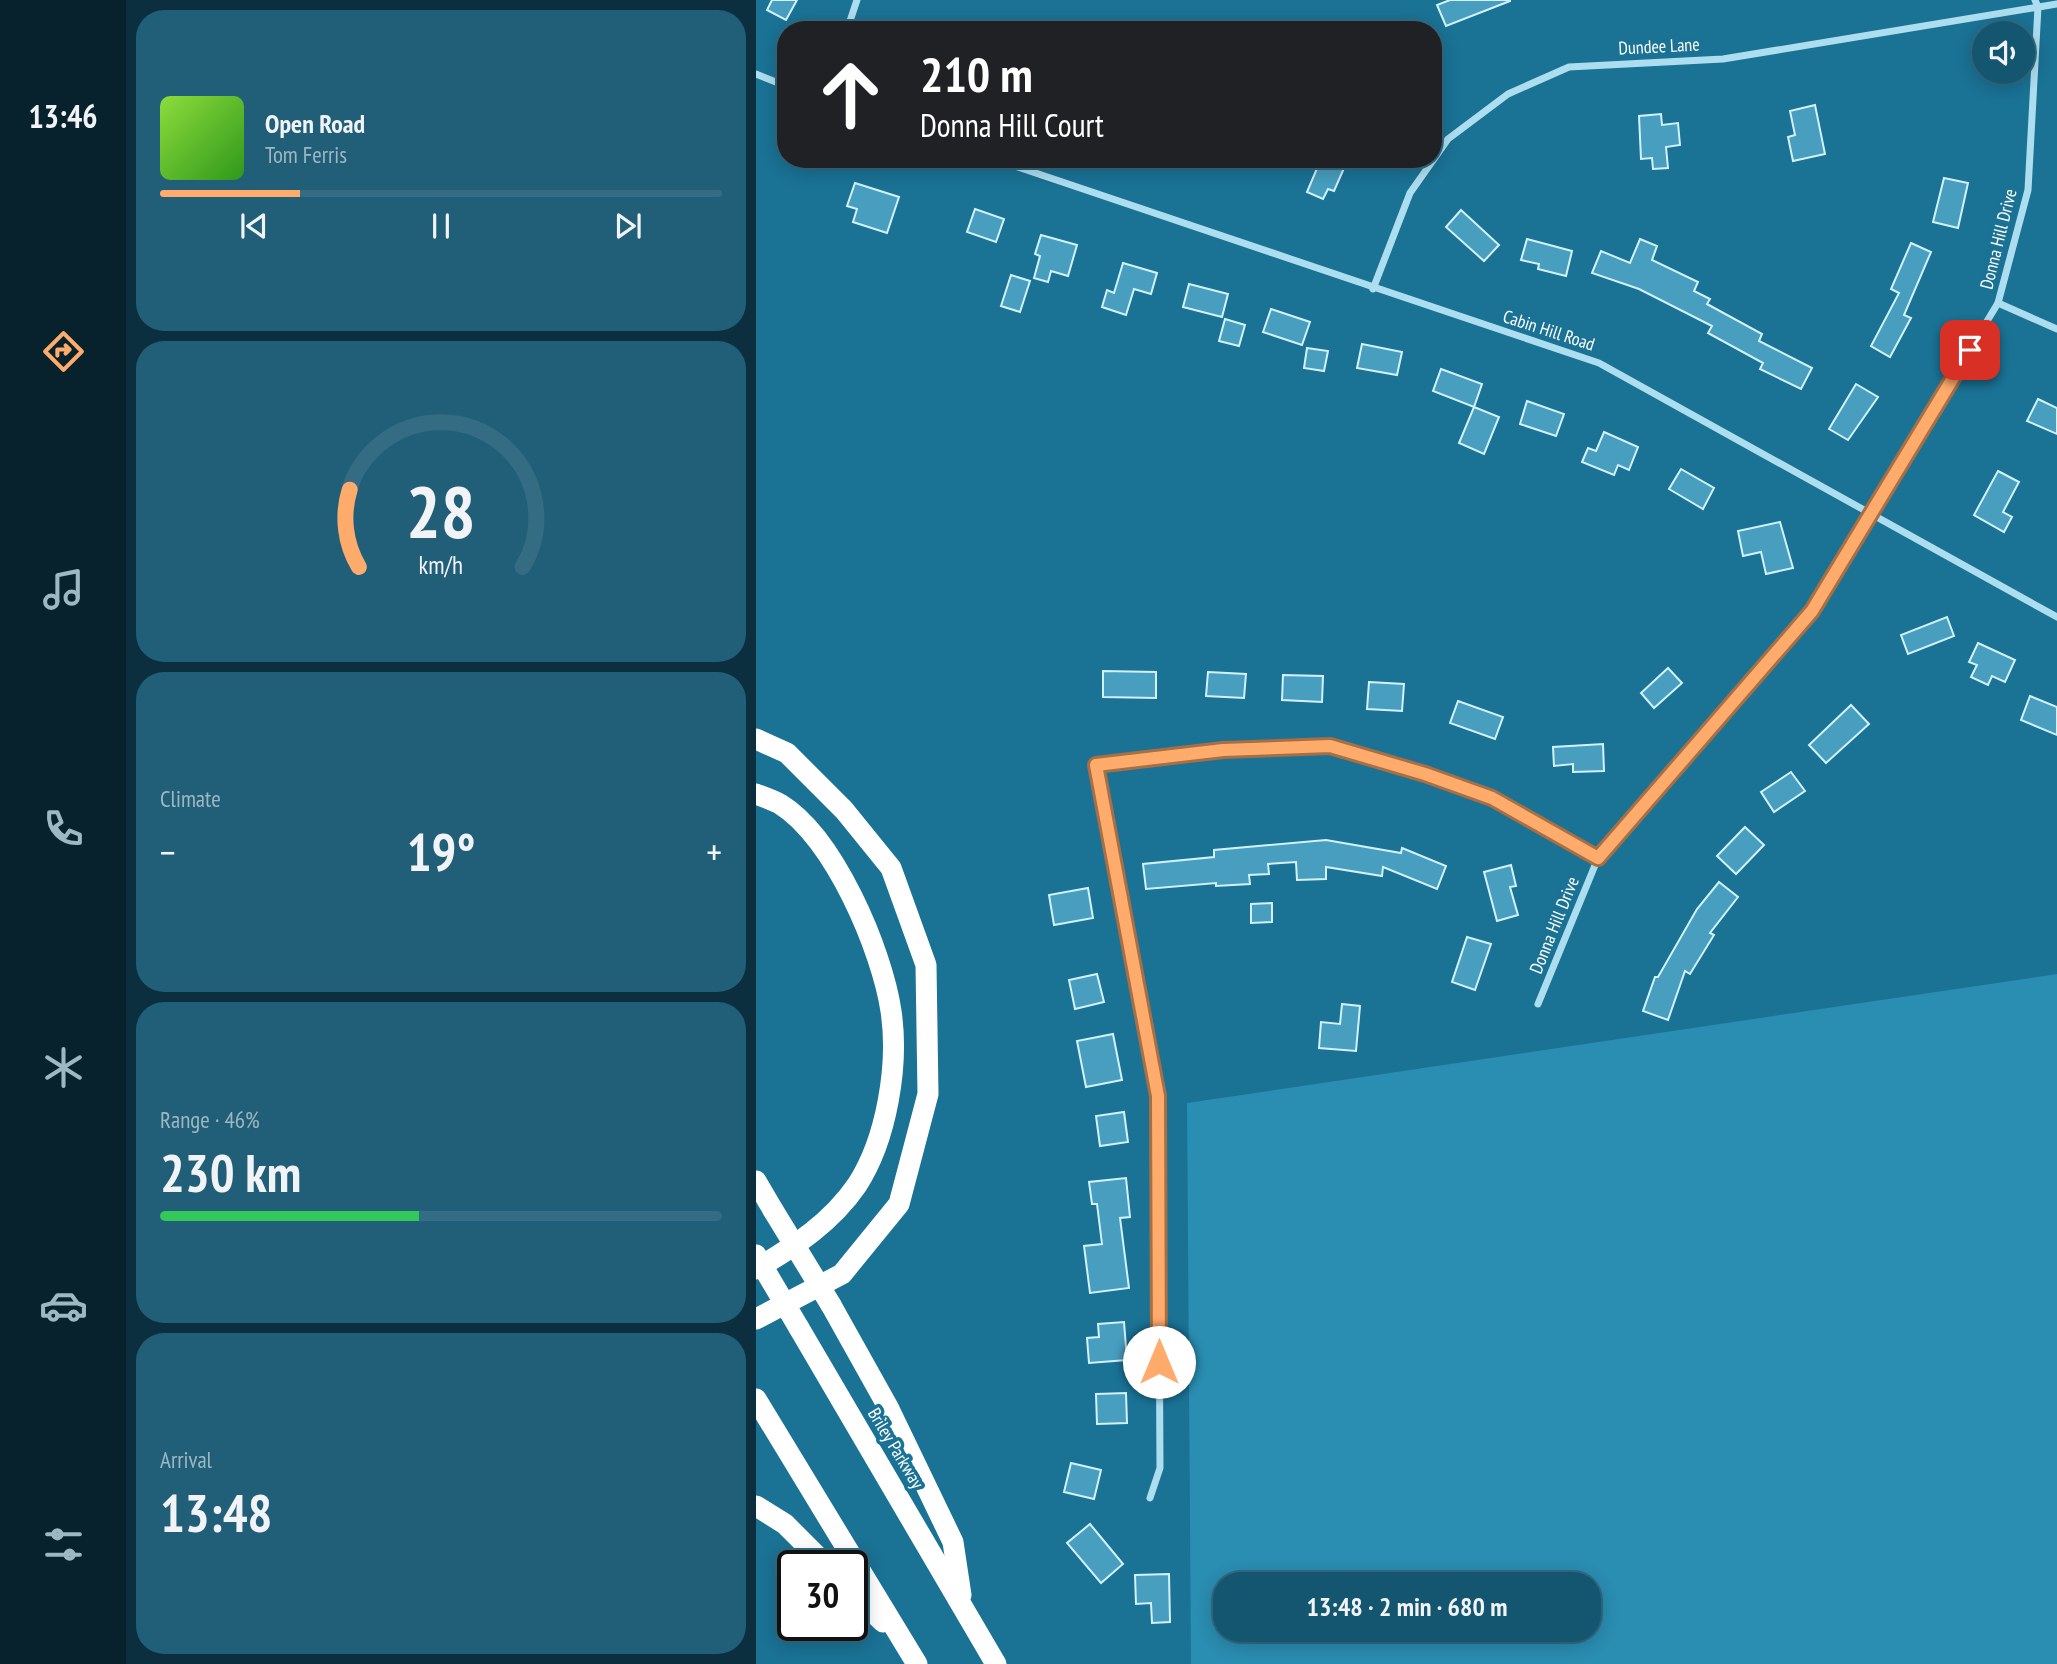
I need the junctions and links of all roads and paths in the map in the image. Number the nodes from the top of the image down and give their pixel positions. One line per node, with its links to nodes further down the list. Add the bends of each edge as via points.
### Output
1 (857, 0): 4 (street)
2 (2036, 4): 3 (street, Dundee Lane); 7 (street, Dundee Lane, via 1723,59 1569,67 1508,94); 11 (street, Donna Hill Drive, via 2028,190)
3 (2057, 4)
4 (849, 21)
5 (756, 74): 6 (street)
6 (777, 82)
7 (1442, 148)
8 (1020, 168): 10 (street, Cabin Hill Road)
9 (1428, 168): 10 (street, Dundee Lane, via 1410,193)
10 (1373, 289): 13 (street, Cabin Hill Road, via 1599,363)
11 (1998, 303): 12 (street); 13 (street, Donna Hill Drive)
12 (2057, 329)
13 (1874, 514): 14 (street, Cabin Hill Road); 17 (street, Donna Hill Drive, via 1812,611)
14 (2057, 617)
15 (756, 739): 22 (highway, via 786,753 844,810 891,868 926,965 928,1094 898,1204 842,1274)
16 (756, 794): 21 (highway, via 781,805 814,834 849,890 870,936 891,1011 893,1070 882,1128 857,1184 813,1235)
17 (1598, 858): 18 (street, Donna Hill Drive); 24 (street, via 1492,798 1330,746 1223,750 1096,765 1158,1096 1160,1468)
18 (1538, 1004)
19 (756, 1181): 27 (highway, bridge, via 888,1407 953,1542)
20 (756, 1255): 27 (highway, Briley Parkway, bridge)
21 (756, 1269)
22 (756, 1319)
23 (756, 1399): 29 (highway)
24 (1150, 1498)
25 (756, 1506): 26 (highway, via 785,1524)
26 (811, 1550)
27 (964, 1607): 30 (highway, Briley Parkway)
28 (868, 1609): 29 (highway)
29 (913, 1656)
30 (996, 1664)

